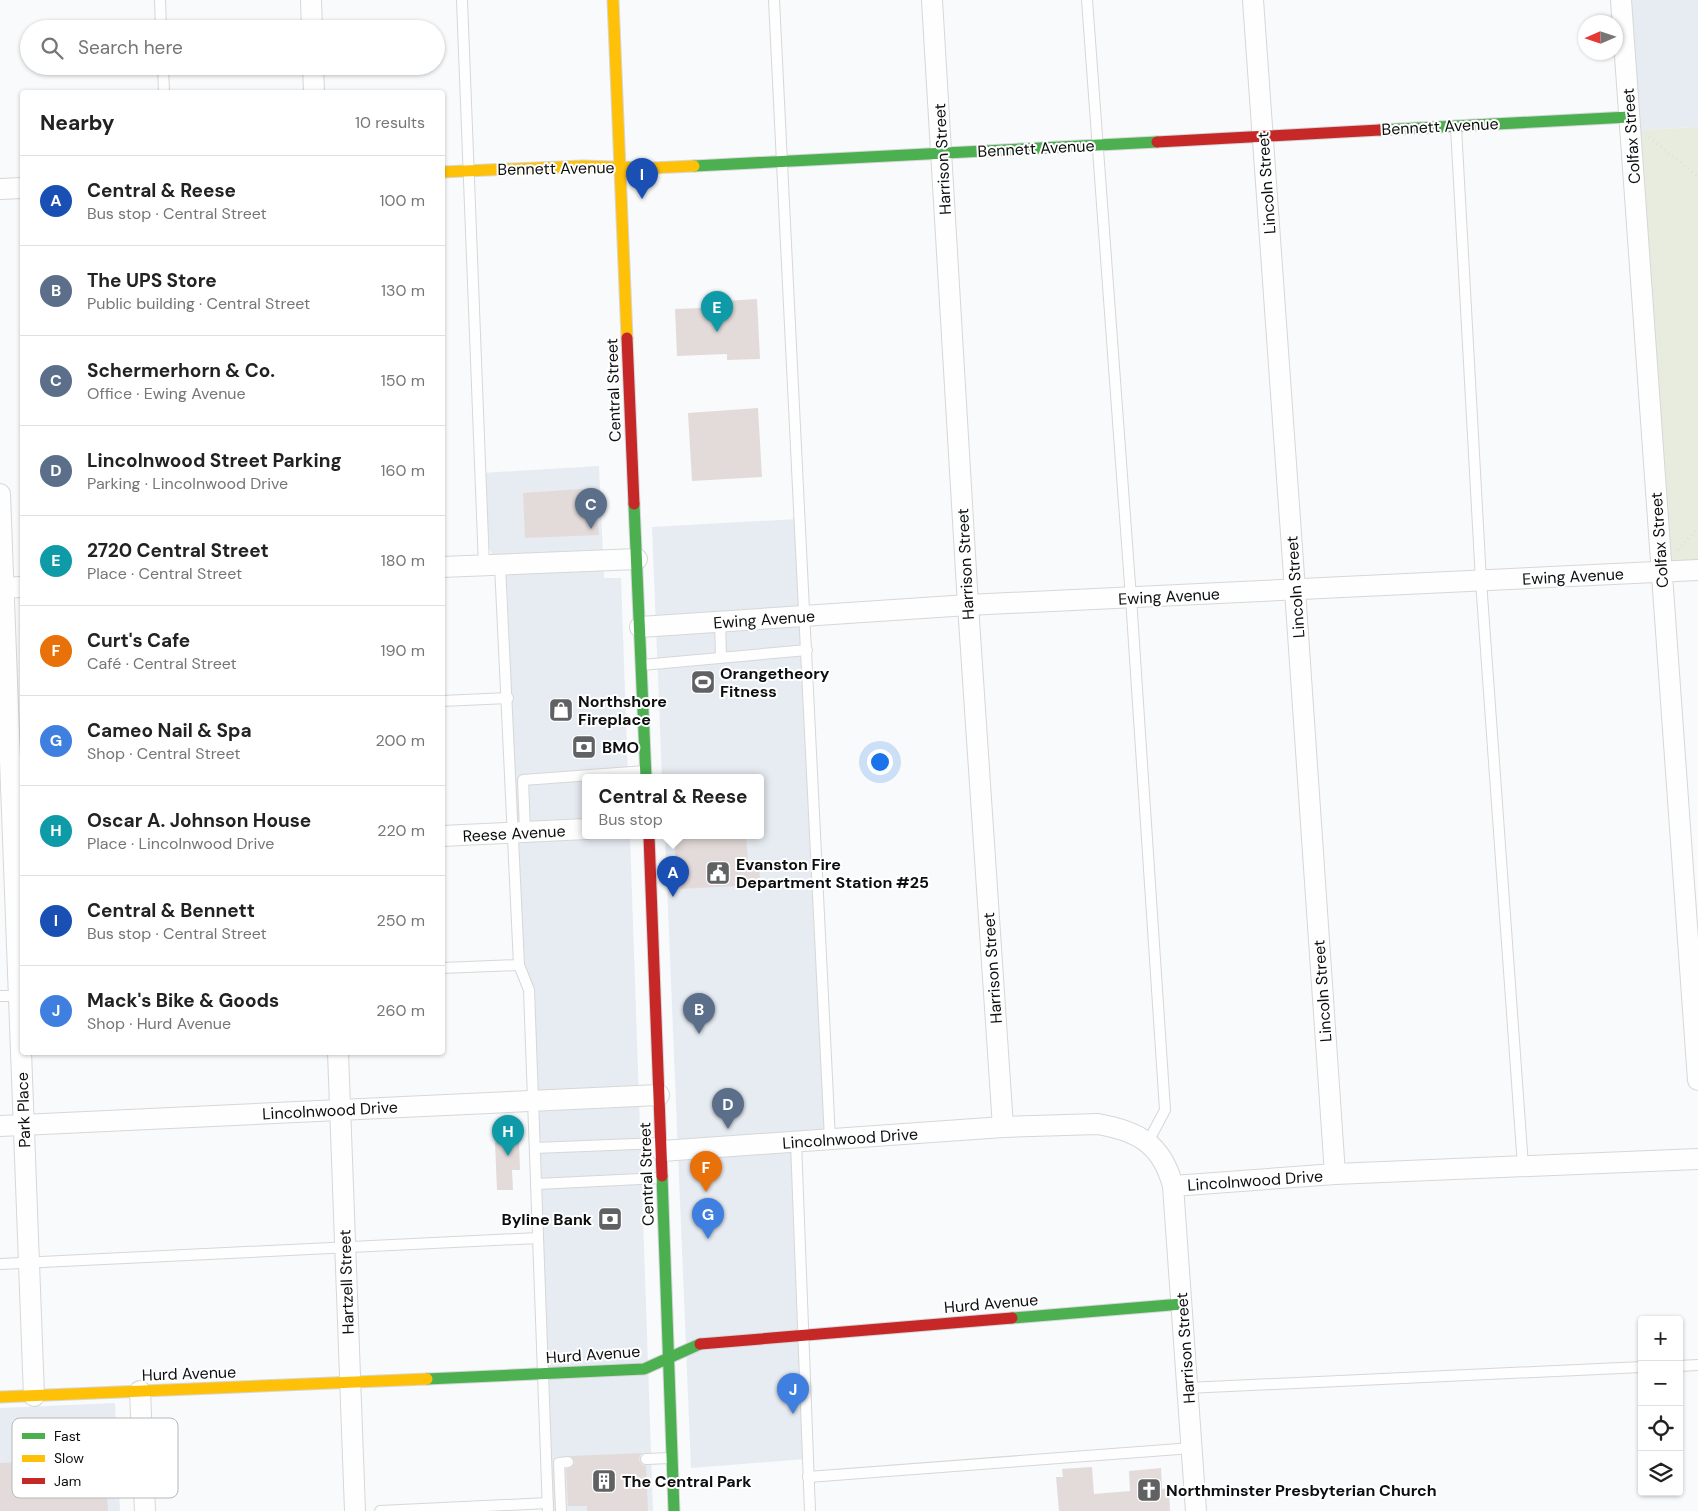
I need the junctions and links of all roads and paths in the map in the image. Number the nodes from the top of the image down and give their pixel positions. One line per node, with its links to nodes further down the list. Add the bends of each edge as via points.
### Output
1 (160, 0): 10 (lane)
2 (310, 0): 11 (street)
3 (462, 0): 23 (lane)
4 (613, 0): 22 (street, Central Street)
5 (774, 0): 21 (lane)
6 (932, 0): 20 (street, Harrison Street)
7 (1087, 0): 19 (lane)
8 (1253, 0): 18 (street, Lincoln Street)
9 (1621, 0): 16 (street, Colfax Street)
10 (161, 20)
11 (311, 20)
12 (163, 75): 14 (lane)
13 (313, 75): 15 (street)
14 (164, 90)
15 (314, 90)
16 (1629, 116): 17 (street, Bennett Avenue); 25 (path, via 1640,130); 33 (street, Colfax Street)
17 (1456, 126): 18 (street, Bennett Avenue); 34 (lane)
18 (1263, 136): 19 (street, Bennett Avenue); 36 (street, Lincoln Street)
19 (1098, 144): 20 (street, Bennett Avenue); 37 (lane)
20 (941, 152): 21 (street, Bennett Avenue); 38 (street, Harrison Street)
21 (782, 161): 22 (street, Bennett Avenue, via 651,168); 39 (lane)
22 (620, 166): 23 (street, Bennett Avenue); 29 (street, Central Street)
23 (469, 170): 24 (street, Bennett Avenue); 30 (lane)
24 (445, 172)
25 (1698, 177)
26 (20, 188): 27 (street)
27 (0, 189)
28 (0, 494): 35 (street, Park Place)
29 (637, 559): 30 (street); 41 (street, Central Street)
30 (492, 565): 31 (street); 45 (lane)
31 (445, 567)
32 (1698, 570): 33 (street, Ewing Avenue)
33 (1662, 572): 34 (street, Ewing Avenue); 54 (street, Colfax Street)
34 (1481, 581): 36 (street, Ewing Avenue); 72 (lane)
35 (9, 587): 53 (street, Park Place)
36 (1295, 590): 37 (street, Ewing Avenue); 73 (street, Lincoln Street)
37 (1131, 598): 38 (street, Ewing Avenue); 68 (lane, via 1165,1110)
38 (968, 606): 39 (street, Ewing Avenue); 65 (street, Harrison Street)
39 (806, 616): 40 (street, Ewing Avenue); 42 (lane)
40 (720, 622): 41 (street, Ewing Avenue); 43 (lane)
41 (640, 627): 44 (street, Central Street)
42 (807, 650): 43 (lane); 66 (lane)
43 (721, 657): 44 (lane)
44 (641, 665): 47 (street, Central Street)
45 (508, 698): 46 (lane); 50 (lane)
46 (445, 701)
47 (646, 774)
48 (582, 778): 50 (lane, via 523,780)
49 (582, 829): 50 (street, Reese Avenue)
50 (519, 833): 51 (street, Reese Avenue); 55 (lane)
51 (445, 836)
52 (648, 839): 60 (street, Central Street)
53 (12, 853): 57 (street, Park Place)
54 (1690, 866): 59 (street, Colfax Street)
55 (519, 965): 56 (lane); 61 (lane, via 529,990)
56 (445, 968)
57 (15, 991): 63 (street, Park Place)
58 (338, 1055): 62 (street, Hartzell Street)
59 (1698, 1080)
60 (659, 1095): 61 (street, Lincolnwood Drive); 69 (street, Central Street)
61 (533, 1101): 62 (street, Lincolnwood Drive); 70 (lane)
62 (340, 1110): 63 (street, Lincolnwood Drive); 78 (street, Hartzell Street)
63 (23, 1125): 64 (street, Lincolnwood Drive); 79 (street, Park Place)
64 (0, 1126)
65 (1003, 1127): 66 (street, Lincolnwood Drive); 68 (street, Lincolnwood Drive, via 1098,1124 1131,1133)
66 (830, 1139): 67 (street, Lincolnwood Drive)
67 (796, 1142): 69 (street, Lincolnwood Drive); 82 (lane)
68 (1148, 1142): 76 (street, Lincolnwood Drive, via 1162,1156)
69 (661, 1147): 70 (lane); 74 (street, Central Street)
70 (535, 1148): 75 (lane)
71 (1698, 1159): 72 (street, Lincolnwood Drive)
72 (1523, 1166): 73 (street, Lincolnwood Drive)
73 (1335, 1174): 76 (street, Lincolnwood Drive)
74 (662, 1178): 75 (lane); 83 (street, Central Street)
75 (536, 1184): 77 (lane)
76 (1173, 1186): 81 (street, Harrison Street)
77 (538, 1238): 78 (lane); 87 (lane)
78 (344, 1247): 79 (lane); 88 (street, Hartzell Street)
79 (29, 1263): 80 (lane); 91 (street, Park Place)
80 (0, 1264)
81 (1182, 1304): 82 (street, Hurd Avenue); 89 (street, Harrison Street)
82 (803, 1334): 83 (street, Hurd Avenue, via 700,1344); 98 (lane)
83 (669, 1358): 87 (street, Hurd Avenue, via 644,1369); 95 (street, Central Street)
84 (1698, 1365): 85 (lane)
85 (1683, 1366)
86 (1638, 1367): 89 (lane)
87 (542, 1373): 88 (street, Hurd Avenue); 100 (lane)
88 (350, 1383): 90 (street, Hurd Avenue); 102 (street, Hartzell Street)
89 (1187, 1388): 94 (street, Harrison Street)
90 (140, 1391): 91 (street, Hurd Avenue); 93 (street)
91 (34, 1396): 92 (street, Hurd Avenue)
92 (0, 1397)
93 (141, 1418)
94 (1192, 1448): 98 (lane); 107 (street, Harrison Street)
95 (673, 1458): 96 (lane); 105 (street, Central Street)
96 (646, 1459)
97 (568, 1462): 104 (lane, via 559,1462)
98 (808, 1477): 106 (lane)
99 (144, 1498): 101 (street)
100 (548, 1507): 103 (lane)
101 (145, 1511)
102 (355, 1511)
103 (380, 1511)
104 (561, 1511)
105 (674, 1511)
106 (810, 1511)
107 (1196, 1511)

